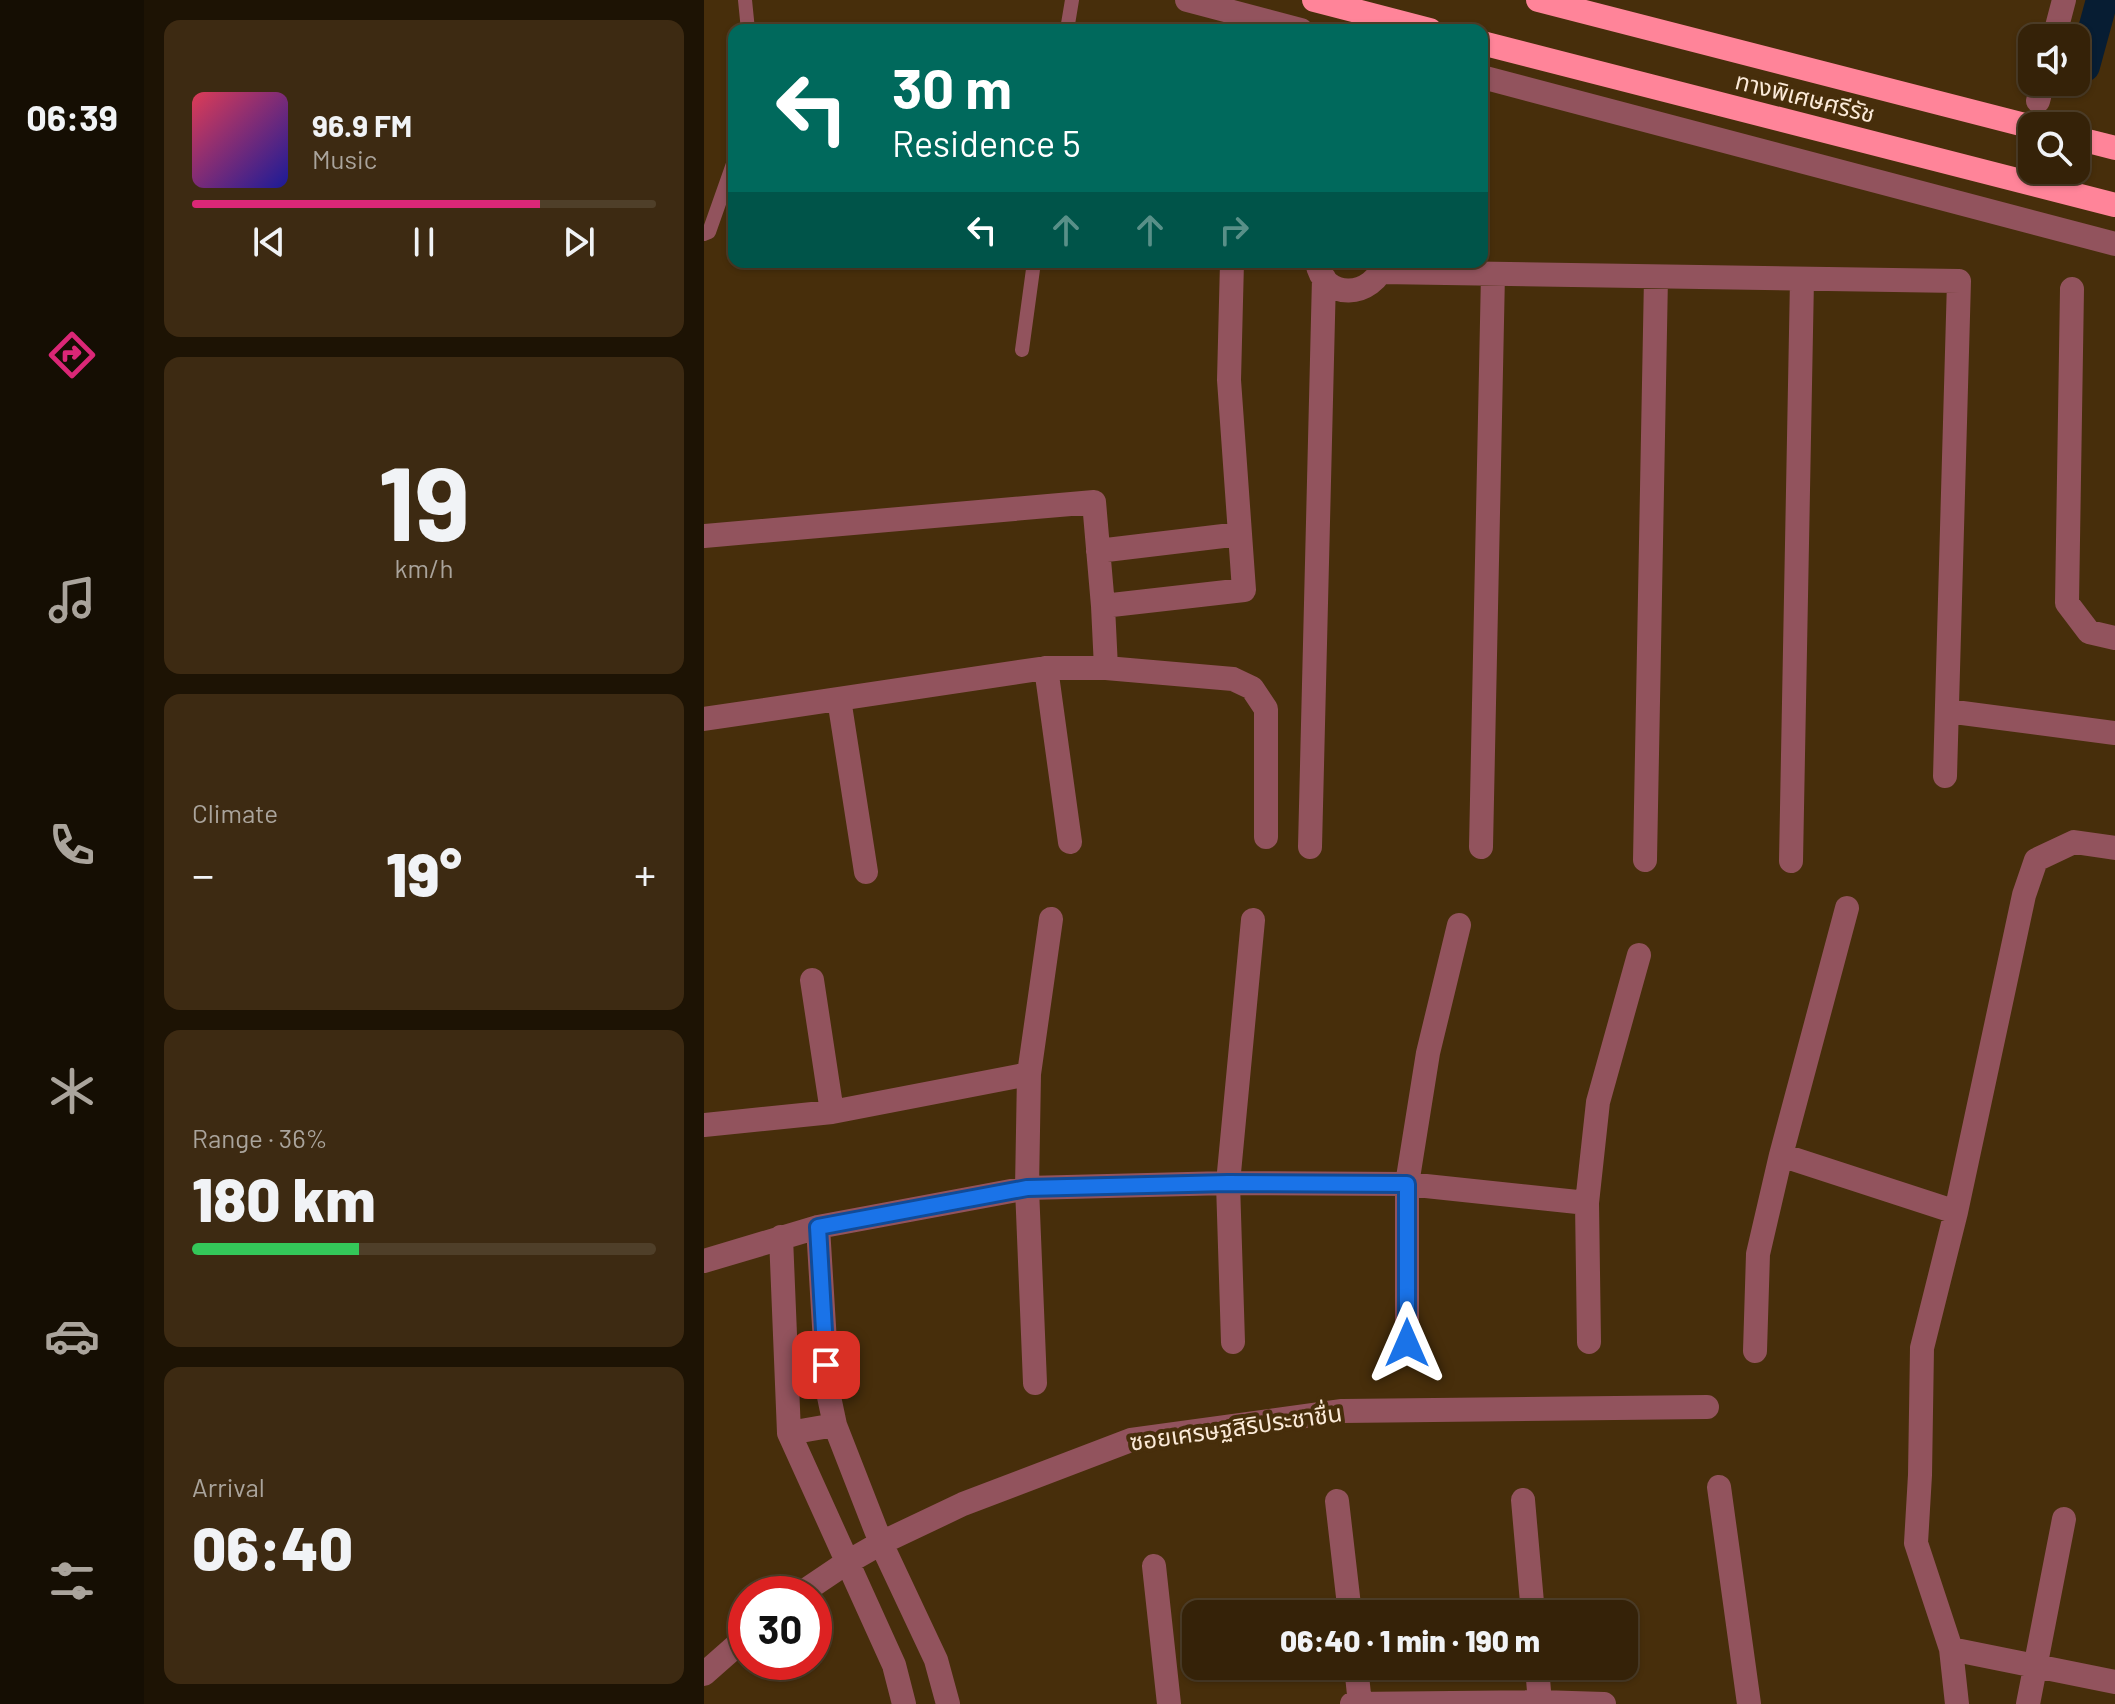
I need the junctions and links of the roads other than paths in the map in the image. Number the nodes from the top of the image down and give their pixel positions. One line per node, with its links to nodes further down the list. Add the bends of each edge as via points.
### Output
1 (745, 0): 7 (lane)
2 (1072, 0): 8 (lane)
3 (1187, 0): 9 (street)
4 (1314, 0): 10 (highway)
5 (1538, 0): 14 (highway, ทางพิเศษศรีรัช)
6 (2064, 0): 11 (street)
7 (747, 24)
8 (1068, 24)
9 (1259, 24)
10 (1407, 24)
11 (2058, 24)
12 (1488, 45): 18 (highway, ทางพิเศษศรีรัช)
13 (1488, 79): 20 (street)
14 (2018, 123)
15 (2090, 142): 16 (highway)
16 (2115, 148)
17 (728, 178): 19 (lane)
18 (2115, 205)
19 (704, 234)
20 (2115, 244)
21 (1033, 268): 30 (lane)
22 (1232, 268): 31 (street, via 1229,380)
23 (1382, 268): 25 (street, via 1374,281 1354,290 1332,285)
24 (1399, 268): 26 (street)
25 (1320, 270): 45 (street)
26 (1493, 274): 27 (street); 46 (street)
27 (1656, 277): 28 (street); 48 (street)
28 (1802, 279): 39 (street, via 1959,281); 49 (street)
29 (2072, 289): 35 (street, via 2067,603 2089,632)
30 (1022, 350)
31 (1240, 534): 33 (street); 34 (street, via 1244,590)
32 (704, 536): 33 (street, via 1094,502)
33 (1098, 551): 34 (street)
34 (1103, 606): 37 (street)
35 (2115, 638)
36 (1046, 668): 37 (street); 38 (street); 44 (street)
37 (1106, 668): 43 (street, via 1233,679 1252,688 1266,709)
38 (839, 699): 40 (street); 50 (street)
39 (1947, 711): 41 (street); 42 (street)
40 (704, 719)
41 (2115, 733)
42 (1945, 776)
43 (1266, 837)
44 (1070, 842)
45 (1310, 847)
46 (1481, 847)
47 (2115, 848): 65 (street, via 2074,842 2036,860)
48 (1645, 860)
49 (1791, 861)
50 (866, 872)
51 (1847, 908): 60 (street)
52 (1051, 919): 57 (street)
53 (1253, 920): 61 (street)
54 (1459, 925): 62 (street, via 1428,1053)
55 (1639, 955): 64 (street, via 1598,1102)
56 (812, 980): 58 (street)
57 (1029, 1074): 58 (street); 63 (street)
58 (832, 1112): 59 (street)
59 (704, 1125)
60 (1781, 1155): 65 (street); 72 (street, via 1758,1254)
61 (1228, 1183): 62 (street); 63 (street); 69 (street)
62 (1407, 1184): 64 (street); 71 (street)
63 (1027, 1188): 66 (street); 73 (street)
64 (1587, 1203): 70 (street)
65 (1956, 1212): 87 (street, via 1922,1348 1916,1543)
66 (818, 1227): 67 (street); 75 (street, via 828,1392)
67 (781, 1237): 68 (street); 76 (street)
68 (704, 1261)
69 (1233, 1342)
70 (1589, 1342)
71 (1407, 1343)
72 (1755, 1351)
73 (1035, 1383)
74 (1707, 1407): 81 (street, ซอยเศรษฐสิริประชาชื่น, via 1342,1411 1131,1440 963,1504)
75 (835, 1425): 76 (street); 81 (street)
76 (789, 1433): 82 (street)
77 (1719, 1487): 101 (street)
78 (1523, 1500): 86 (street)
79 (1337, 1501): 85 (street)
80 (2064, 1519): 89 (street)
81 (881, 1543): 82 (street, ซอยเศรษฐสิริประชาชื่น); 96 (street, via 936,1660)
82 (846, 1563): 84 (street, ซอยเศรษฐสิริประชาชื่น); 95 (street, via 894,1665)
83 (1154, 1566): 97 (street)
84 (827, 1576)
85 (1348, 1600)
86 (1532, 1600)
87 (1951, 1649): 89 (street); 102 (street)
88 (728, 1653): 90 (street)
89 (2037, 1665): 93 (street); 103 (street)
90 (704, 1674)
91 (1357, 1680): 99 (street)
92 (1538, 1680): 94 (street)
93 (2115, 1682)
94 (1540, 1703): 99 (street); 100 (street)
95 (904, 1704)
96 (948, 1704)
97 (1169, 1704)
98 (1352, 1704): 99 (street)
99 (1360, 1704)
100 (1604, 1704)
101 (1749, 1704)
102 (1957, 1704)
103 (2028, 1704)

